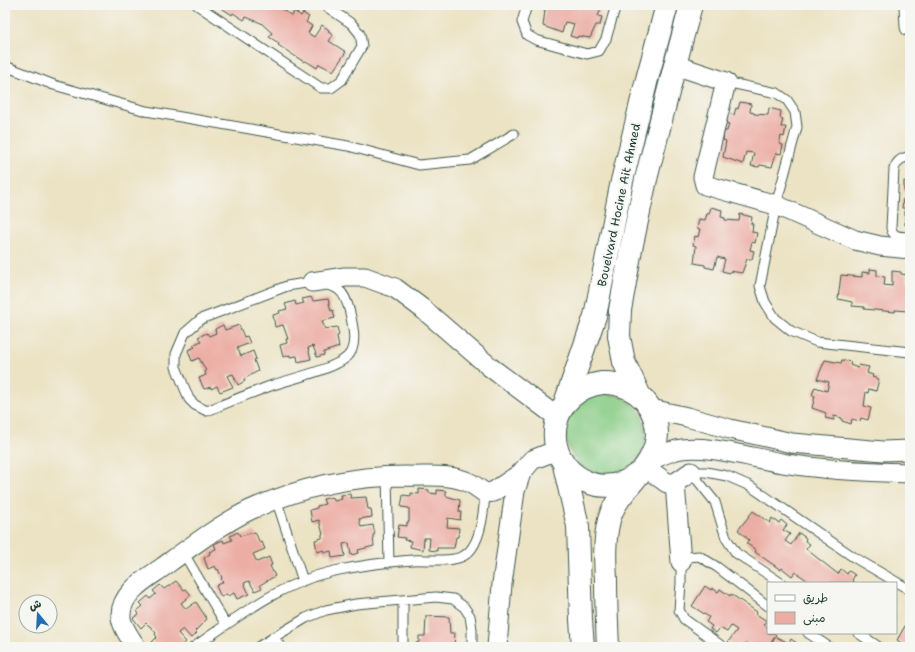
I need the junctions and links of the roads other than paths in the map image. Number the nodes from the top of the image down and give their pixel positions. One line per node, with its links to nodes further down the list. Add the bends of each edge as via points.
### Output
1 (196, 5): 2 (lane, via 321,88 331,88 342,80 362,46 360,34 352,24)
2 (324, 5)
3 (527, 5): 4 (lane, via 522,22 527,35 536,40 587,54 599,51 606,39)
4 (616, 5)
5 (667, 5): 20 (main road, Bouelvard Hocine Ait Ahmed, via 622,181 595,316)
6 (691, 5): 9 (main road)
7 (909, 5): 8 (street)
8 (910, 27)
9 (675, 65): 11 (street); 19 (main road, via 643,195 620,310 619,336 624,362)
10 (5, 66): 12 (lane, via 54,84 146,111 348,146 419,165 470,160)
11 (726, 82): 14 (lane, via 777,93 787,100 795,112 797,127); 14 (street, via 703,177 705,185)
12 (514, 134)
13 (910, 157): 15 (lane, via 897,161 894,169 891,228 896,236)
14 (776, 205): 16 (street, via 855,240); 18 (lane, via 760,286 765,302 775,318 790,331 817,342)
15 (910, 237)
16 (910, 249)
17 (312, 282): 17 (lane, via 288,286 201,319 185,333 176,354 176,367 189,399 207,411 331,366 348,356 354,342 354,328 347,300 340,290); 20 (street, via 365,277 395,288 424,309 490,367)
18 (910, 352)
19 (646, 402): 20 (main road, via 625,386 608,383 592,385 577,392); 21 (street, via 687,417 792,443 883,451); 23 (main road, via 657,426 657,443)
20 (561, 410): 22 (main road, via 554,434)
21 (910, 450)
22 (560, 457): 23 (main road, via 576,476 591,484 607,486 624,482); 25 (street, via 532,460); 52 (main road, via 578,526)
23 (645, 467): 26 (street, via 674,450 697,448 783,463 868,472); 28 (street, via 667,483); 53 (main road, via 609,519 605,549)
24 (691, 472): 28 (street); 35 (lane, via 715,502 726,538 736,553); 36 (lane, via 727,476 750,486 855,558)
25 (521, 473): 29 (street, via 493,492); 51 (street, via 515,491 502,584)
26 (910, 473)
27 (387, 476): 29 (street, via 452,477 470,483); 30 (street, via 346,480); 32 (lane)
28 (676, 483): 33 (street)
29 (486, 493): 32 (lane, via 477,538 465,556)
30 (276, 499): 31 (street, via 248,511); 34 (lane)
31 (183, 552): 41 (lane); 45 (street, via 134,589 123,603 120,616)
32 (389, 562): 34 (lane, via 333,571)
33 (681, 562): 40 (lane, via 688,557 699,556); 54 (lane, via 679,610 684,619)
34 (303, 581): 41 (lane, via 282,589)
35 (780, 582)
36 (896, 582)
37 (897, 582): 38 (lane)
38 (910, 590)
39 (403, 600): 44 (lane, via 356,604 326,610); 49 (lane); 50 (lane, via 436,597 453,599 464,607 470,616)
40 (767, 605)
41 (226, 625): 46 (lane)
42 (810, 634): 55 (lane)
43 (860, 634): 56 (lane)
44 (273, 637): 47 (lane); 48 (lane)
45 (136, 647)
46 (194, 647)
47 (258, 647)
48 (281, 647)
49 (403, 647)
50 (472, 647)
51 (497, 647)
52 (583, 647)
53 (608, 647)
54 (723, 647)
55 (829, 647)
56 (879, 647)

